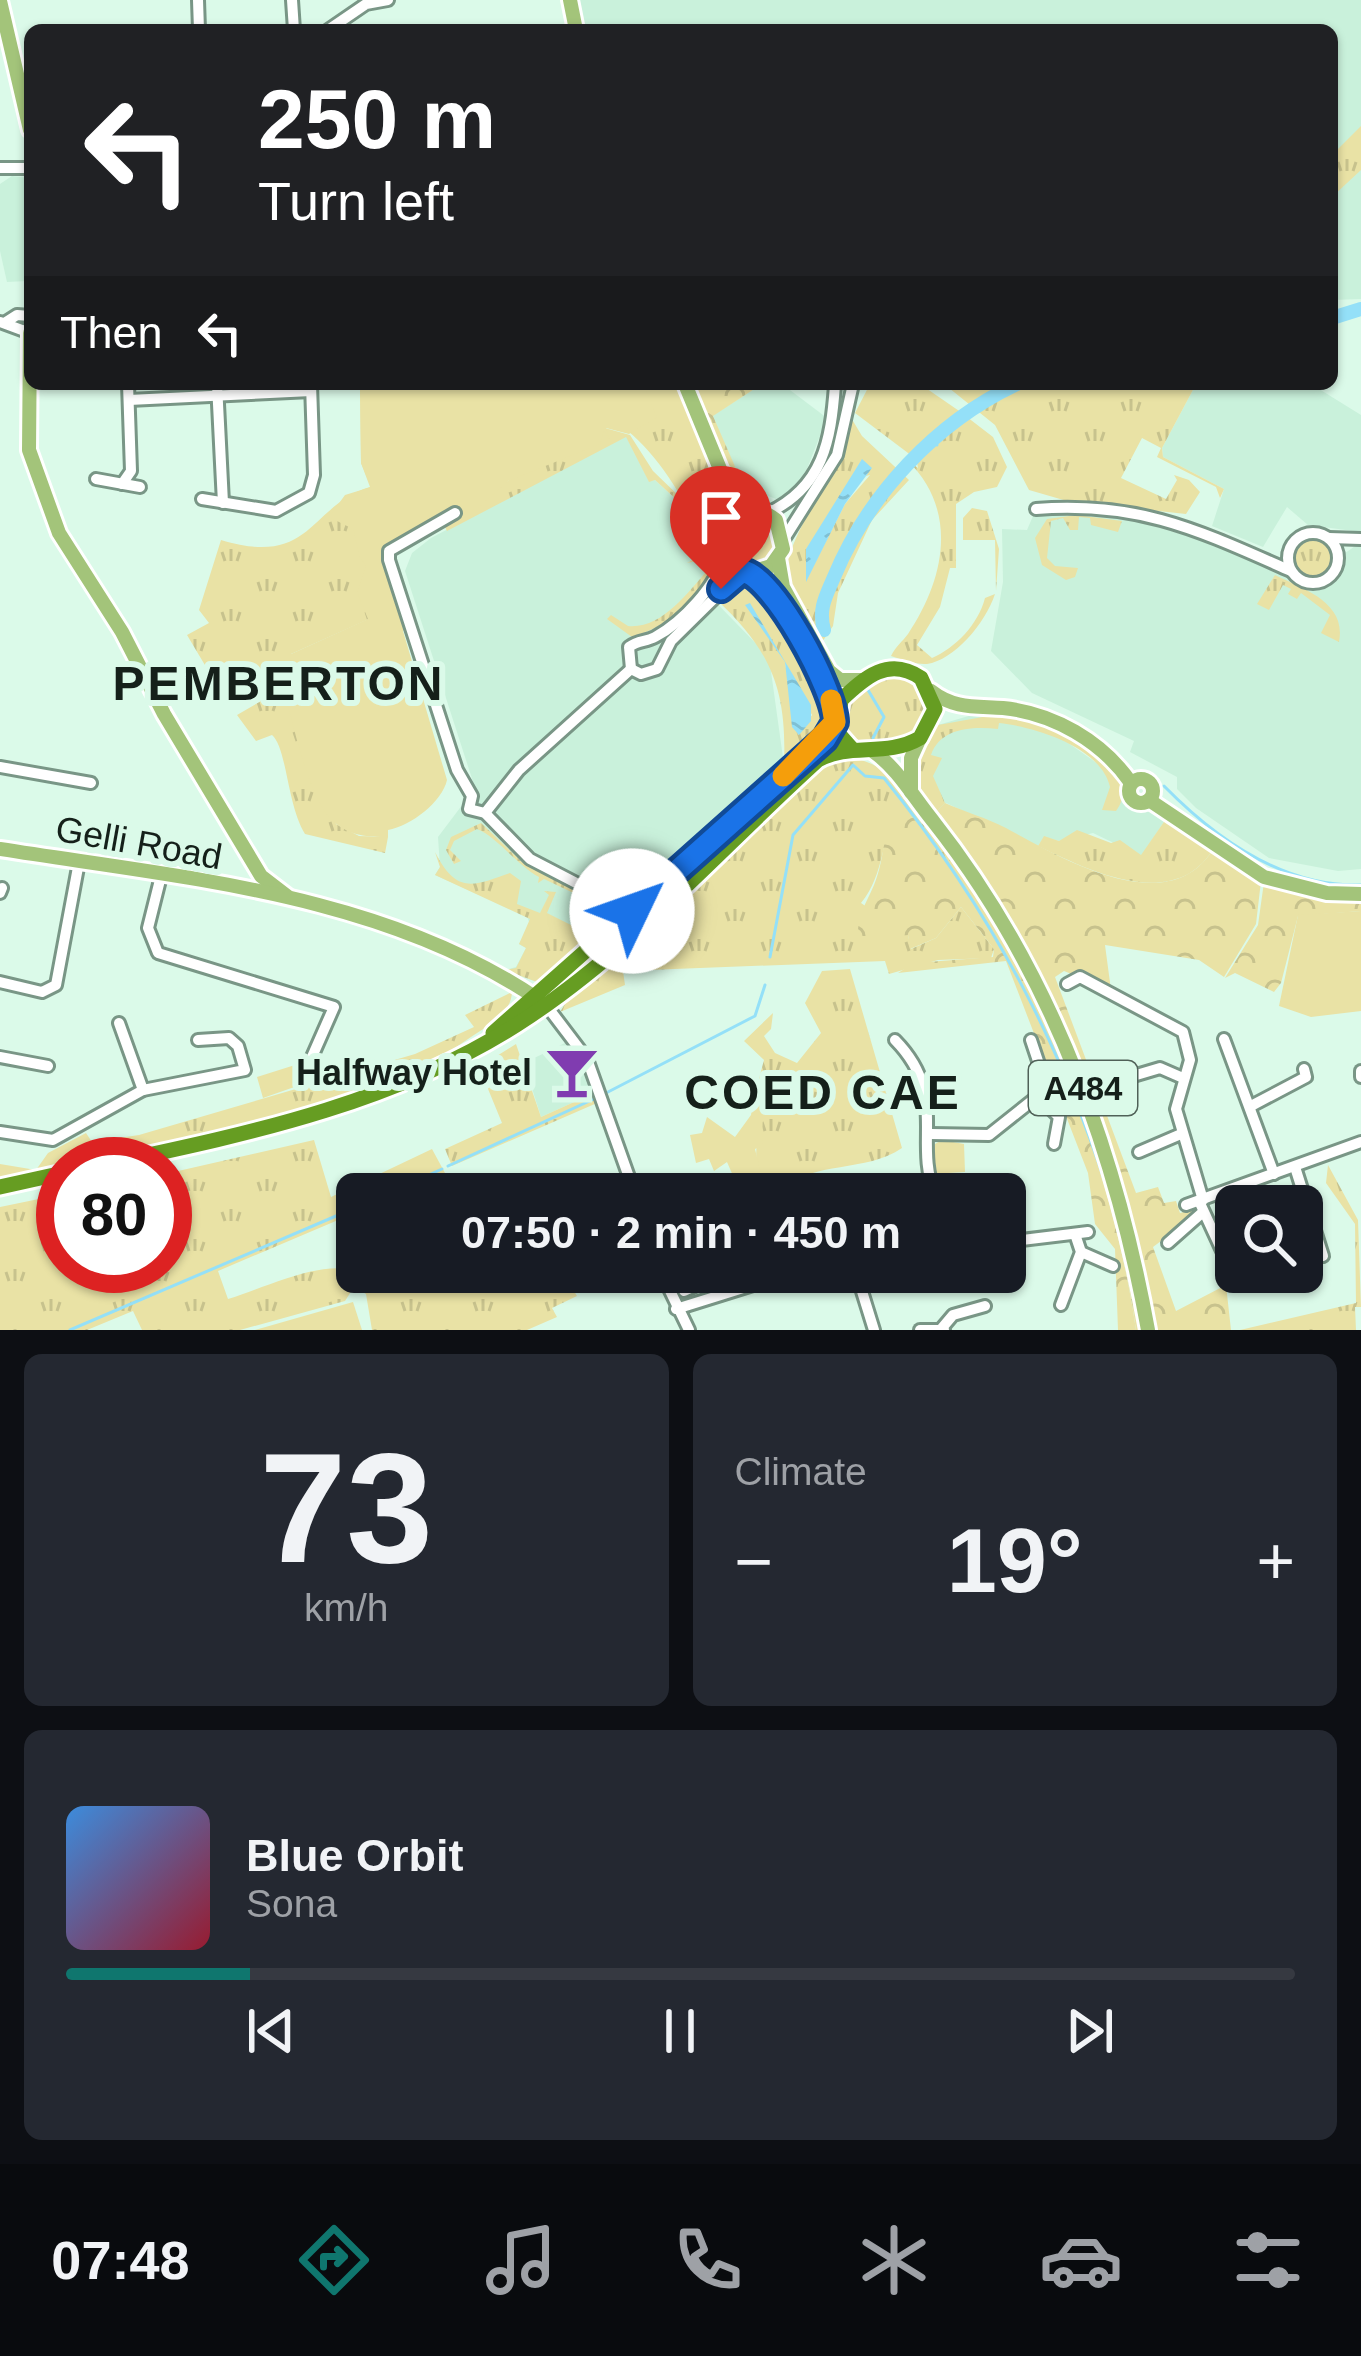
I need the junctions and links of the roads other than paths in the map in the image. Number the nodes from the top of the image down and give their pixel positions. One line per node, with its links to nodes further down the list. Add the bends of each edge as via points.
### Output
1 (388, 0): 3 (street)
2 (0, 1): 5 (main road)
3 (337, 24)
4 (24, 53): 5 (street)
5 (13, 54): 6 (main road)
6 (24, 103)
7 (30, 390): 52 (main road, via 29,450 78,570)
8 (128, 390): 14 (street)
9 (217, 390): 14 (street); 20 (street)
10 (311, 390): 20 (street, via 308,493 276,511)
11 (687, 390): 15 (main road)
12 (834, 390): 22 (street, via 832,436 819,468 796,499)
13 (852, 390): 26 (street, via 837,454)
14 (129, 400): 17 (street, via 131,471)
15 (720, 469): 22 (main road); 24 (main road)
16 (96, 479): 17 (street)
17 (122, 484): 18 (street)
18 (140, 487)
19 (202, 499): 20 (street)
20 (223, 503)
21 (1036, 509): 30 (street, via 1174,520)
22 (763, 512): 24 (main road, via 737,513); 26 (main road)
23 (455, 513): 48 (street, via 398,542 389,560 458,770)
24 (723, 528): 29 (main road)
25 (1329, 538): 27 (street); 28 (street, via 1308,533); 32 (street)
26 (784, 539): 31 (main road)
27 (1361, 540): 32 (street)
28 (1289, 548): 30 (street); 34 (street)
29 (724, 556): 33 (main road); 35 (street, via 699,597)
30 (1255, 556): 34 (street)
31 (778, 558): 33 (main road); 38 (main road, via 783,587 829,671)
32 (1339, 558): 34 (street, via 1322,582)
33 (747, 571): 36 (street); 41 (main road, via 771,588)
34 (1291, 571)
35 (650, 640): 36 (street); 37 (street, via 629,647)
36 (661, 658): 37 (street, via 647,674)
37 (631, 669): 48 (street)
38 (864, 680): 39 (highway, via 893,668 915,673); 41 (highway)
39 (931, 691): 40 (main road); 42 (highway)
40 (970, 708): 42 (main road); 54 (main road, via 1023,711 1064,726 1105,752 1131,783 1149,781 1149,800 1264,877)
41 (836, 718): 43 (highway); 57 (highway, via 825,739)
42 (925, 732): 44 (highway); 47 (main road, via 911,758)
43 (851, 749): 44 (highway); 57 (highway, via 818,760)
44 (874, 752): 47 (main road, A484)
45 (0, 767): 46 (street)
46 (92, 783)
47 (911, 792): 109 (main road, A484, via 1005,928 1075,1069 1129,1234)
48 (482, 801): 56 (street, via 530,859)
49 (0, 849): 50 (main road, Gelli Road)
50 (79, 862): 51 (main road, Gelli Road); 59 (street, via 56,986 42,992)
51 (161, 876): 53 (main road, Gelli Road); 69 (street, via 148,928 158,953 334,1006)
52 (261, 876): 53 (main road, Gelli Road); 55 (main road)
53 (247, 891): 55 (main road)
54 (1361, 895)
55 (287, 896): 61 (main road, via 424,939)
56 (600, 896): 57 (street); 58 (street, via 611,913)
57 (634, 920): 58 (highway); 61 (highway)
58 (606, 935): 61 (highway)
59 (0, 982)
60 (1067, 984): 72 (street, via 1080,977 1183,1032 1190,1044)
61 (540, 1000): 83 (highway, via 491,1036 344,1105); 86 (street, via 587,1058)
62 (119, 1023): 74 (street)
63 (1224, 1039): 77 (street)
64 (199, 1040): 74 (street, via 229,1038 245,1070)
65 (895, 1040): 75 (street)
66 (1031, 1040): 76 (street, via 1030,1056 1041,1070)
67 (0, 1057): 68 (street)
68 (48, 1066)
69 (308, 1066)
70 (1307, 1073): 77 (street)
71 (1116, 1075): 72 (street, via 1160,1068)
72 (1183, 1078): 80 (street)
73 (951, 1083): 75 (street)
74 (149, 1089): 78 (street, via 53,1140)
75 (924, 1090): 79 (street)
76 (1038, 1096): 79 (street, via 988,1136); 81 (street, via 1057,1111)
77 (1252, 1106): 88 (street)
78 (0, 1132)
79 (931, 1134): 87 (street)
80 (1181, 1134): 84 (street); 93 (street)
81 (1060, 1140)
82 (1361, 1142): 85 (street)
83 (192, 1146)
84 (1139, 1152)
85 (1295, 1167): 88 (street); 90 (street)
86 (628, 1173)
87 (928, 1173)
88 (1274, 1174): 93 (street)
89 (36, 1179): 91 (highway)
90 (1301, 1185)
91 (0, 1187)
92 (1186, 1204): 93 (street)
93 (1202, 1204): 94 (street); 96 (street)
94 (1215, 1234)
95 (1026, 1239): 97 (street, via 1081,1233)
96 (1168, 1243)
97 (1081, 1252): 98 (street); 102 (street)
98 (1113, 1266)
99 (670, 1293): 103 (street)
100 (723, 1293): 103 (street)
101 (863, 1293): 107 (street)
102 (1061, 1305)
103 (676, 1309): 106 (street)
104 (980, 1311): 105 (street, via 953,1315)
105 (943, 1329): 108 (street)
106 (689, 1330)
107 (874, 1330)
108 (920, 1330)
109 (1148, 1330)

